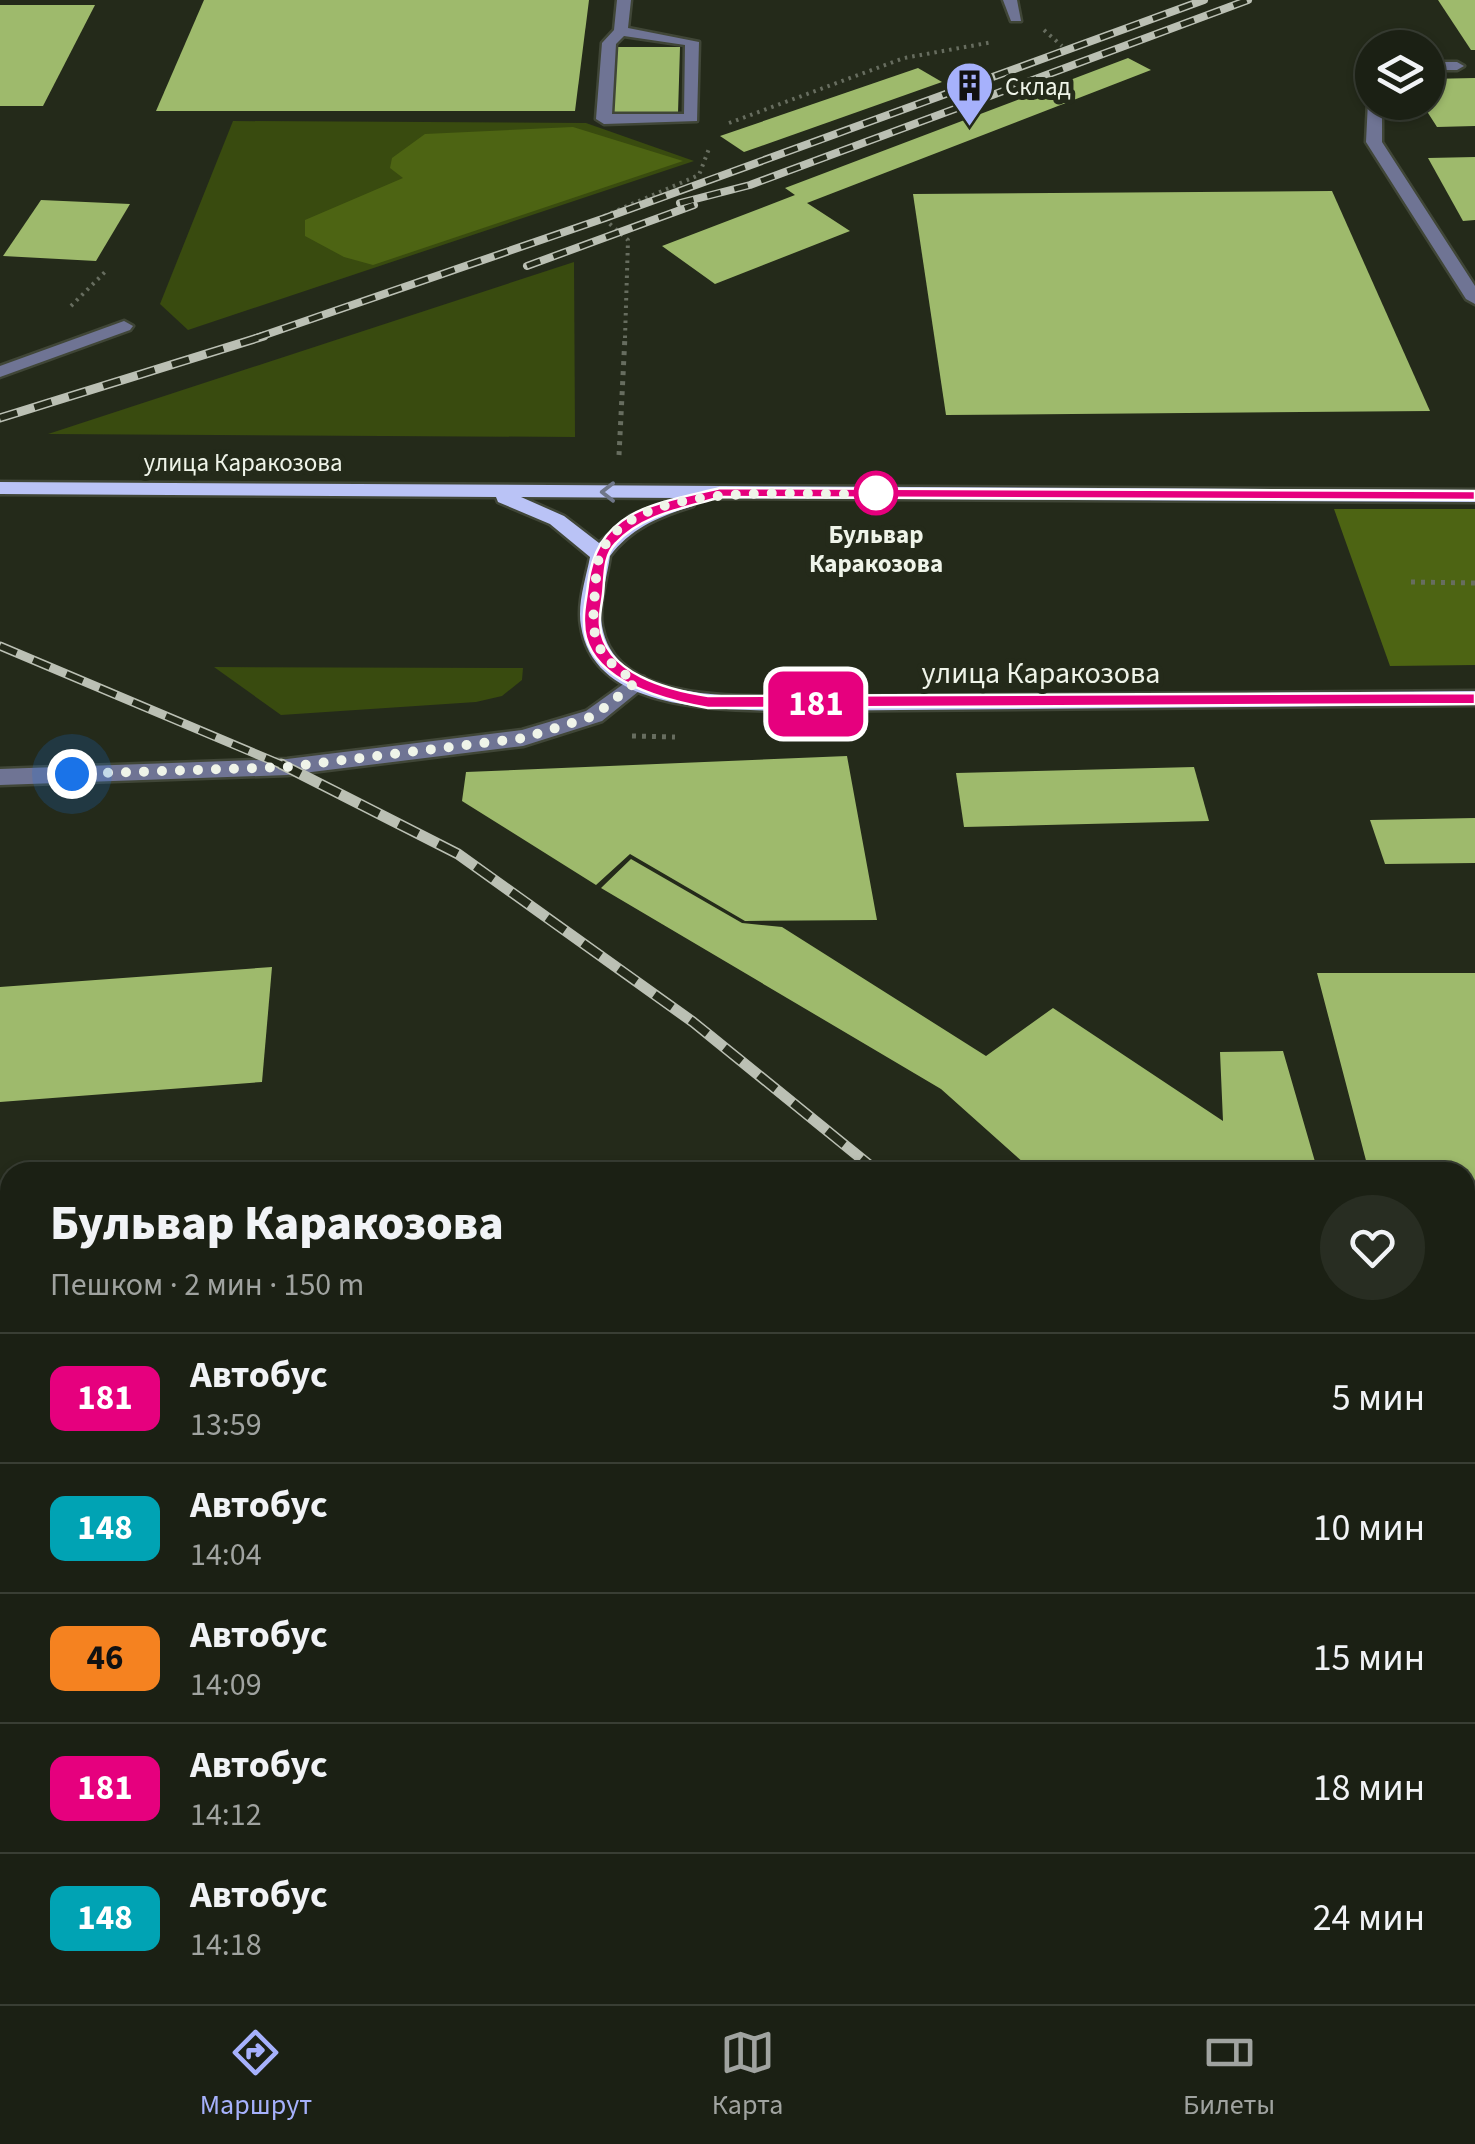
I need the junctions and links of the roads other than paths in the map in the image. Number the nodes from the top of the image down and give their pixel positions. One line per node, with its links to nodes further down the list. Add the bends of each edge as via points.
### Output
1 (624, 0): 4 (lane)
2 (1010, 0): 3 (lane)
3 (1016, 18)
4 (621, 32): 4 (lane, via 692,42 692,118 604,118 609,43)
5 (1445, 66): 6 (lane)
6 (1456, 66)
7 (1375, 120): 8 (lane, via 1374,142)
8 (1475, 299)
9 (124, 326): 10 (lane)
10 (0, 372)
11 (0, 488): 12 (main road, улица Каракозова)
12 (486, 491): 13 (main road, улица Каракозова, one-way to 12); 15 (main road, улица Каракозова, via 572,530)
13 (720, 493): 14 (main road, улица Каракозова); 15 (main road, улица Каракозова, via 637,518)
14 (1475, 496)
15 (600, 556): 16 (main road, улица Каракозова, via 591,626 602,654)
16 (636, 682): 17 (main road, улица Каракозова, via 708,702 784,704); 18 (lane, via 594,716 524,738 287,767)
17 (1475, 698)
18 (0, 776)

